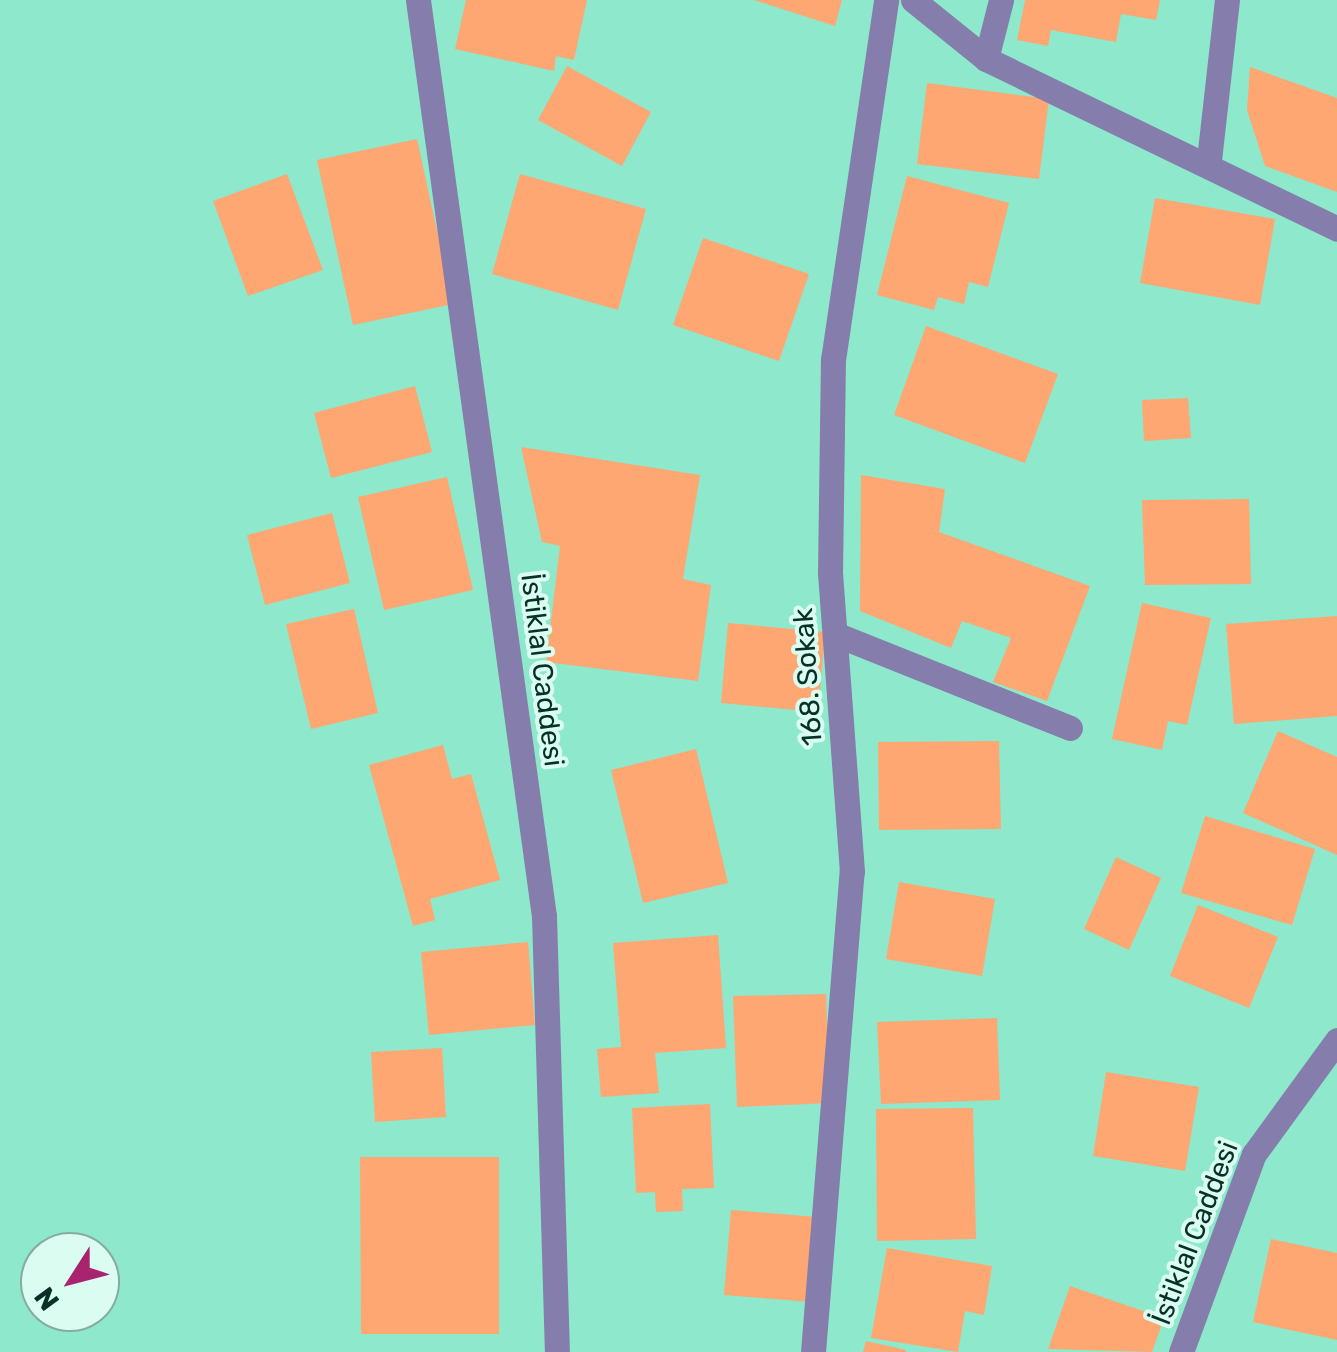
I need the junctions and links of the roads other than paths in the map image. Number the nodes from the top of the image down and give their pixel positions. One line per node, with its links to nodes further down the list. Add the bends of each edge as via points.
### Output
1 (418, 0): 12 (street, İstiklal Caddesi, via 544,916)
2 (886, 0): 9 (street, 168. Sokak, via 832,360)
3 (913, 0): 6 (street)
4 (1001, 0): 6 (street)
5 (1227, 0): 7 (street)
6 (986, 59): 7 (street)
7 (1209, 160): 8 (street)
8 (1337, 229)
9 (835, 634): 10 (street); 13 (street, 168. Sokak, via 852,872)
10 (1070, 728)
11 (1337, 1040): 14 (street, İstiklal Caddesi, via 1254,1154)
12 (557, 1352)
13 (812, 1352)
14 (1181, 1352)

